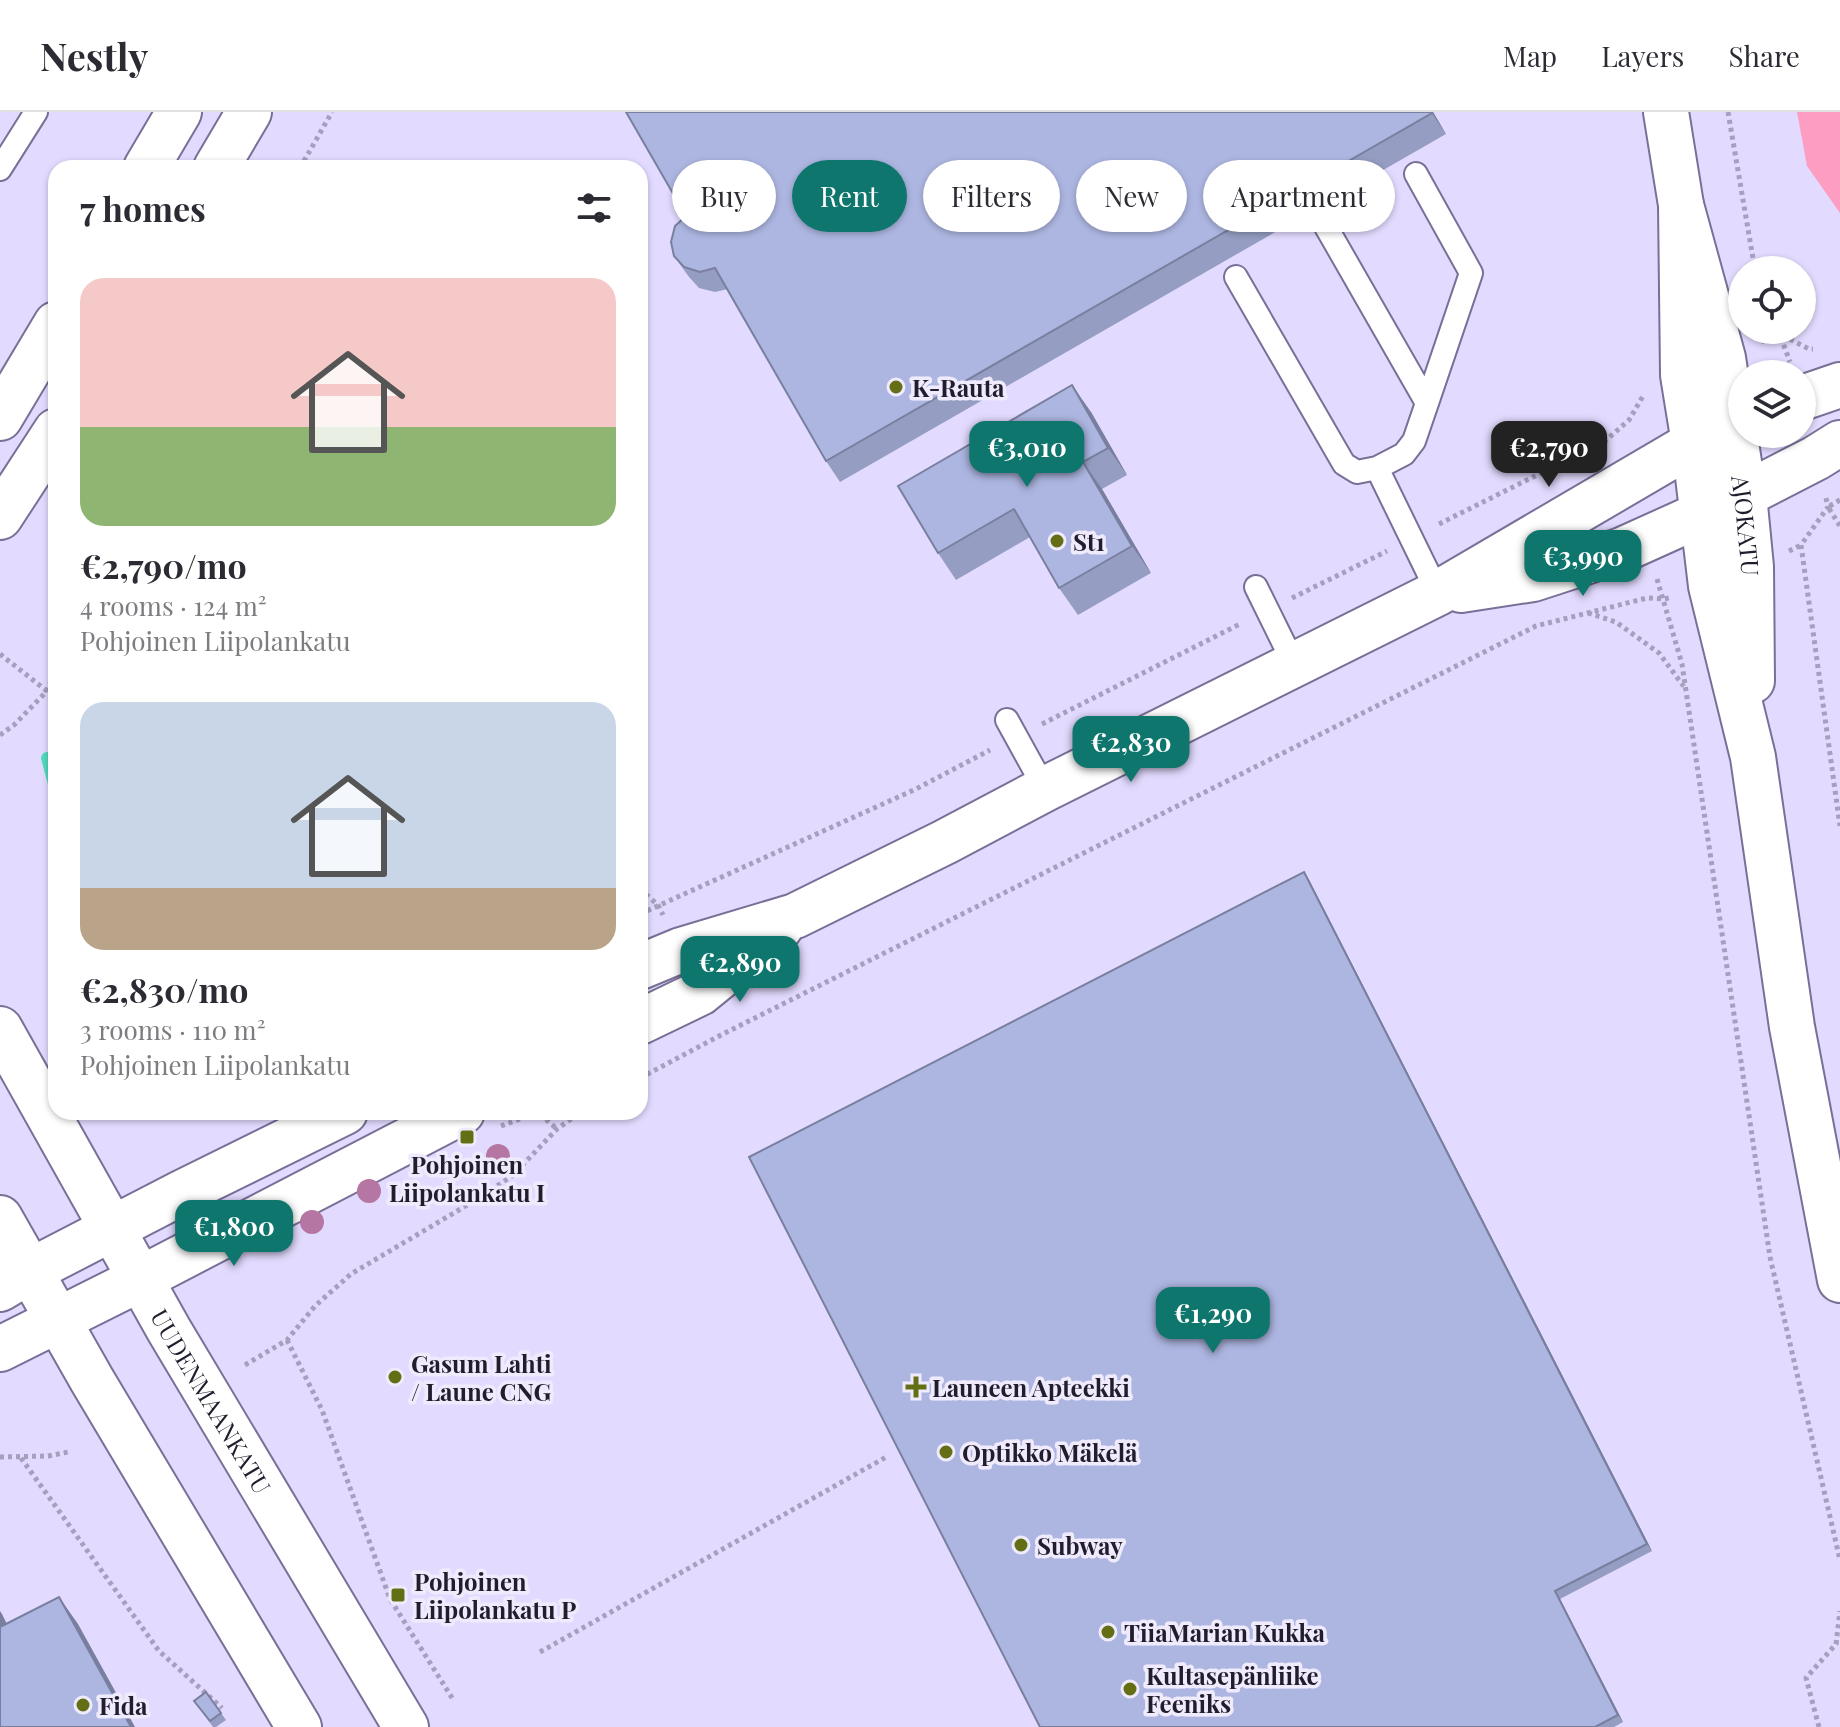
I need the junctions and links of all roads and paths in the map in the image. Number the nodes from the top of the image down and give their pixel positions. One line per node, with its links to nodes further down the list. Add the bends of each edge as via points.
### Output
1 (36, 112): 10 (lane)
2 (179, 112): 7 (street)
3 (249, 112): 8 (street)
4 (332, 112): 9 (path)
5 (1666, 112): 12 (street, AJOKATU)
6 (1728, 112): 14 (path)
7 (151, 160)
8 (221, 160)
9 (305, 160)
10 (0, 169)
11 (1416, 174): 20 (lane, via 1471,273)
12 (1681, 205): 17 (street, AJOKATU); 24 (street, AJOKATU, via 1683,375)
13 (1329, 232): 20 (lane)
14 (1753, 256)
15 (1236, 277): 27 (lane, via 1344,464 1357,472)
16 (48, 337): 21 (street)
17 (1728, 380)
18 (1840, 385): 19 (street)
19 (1816, 393)
20 (1427, 403): 27 (lane, via 1404,454)
21 (0, 418)
22 (1728, 429): 24 (street)
23 (48, 443): 32 (street)
24 (1694, 443): 31 (street, AJOKATU); 35 (street)
25 (1740, 448): 28 (street, AJOKATU)
26 (1828, 450): 28 (street); 30 (path)
27 (1377, 468): 35 (lane)
28 (1744, 495): 31 (street); 41 (street, AJOKATU, via 1751,567)
29 (1840, 500): 30 (path)
30 (1828, 507): 33 (path); 43 (path, via 1801,545)
31 (1702, 515): 35 (street, via 1622,550 1533,579); 41 (street, AJOKATU, via 1711,586)
32 (0, 517)
33 (1840, 526)
34 (1256, 587): 37 (lane)
35 (1438, 593): 37 (street)
36 (0, 654): 38 (path)
37 (1295, 666): 42 (street)
38 (47, 691): 40 (path)
39 (1007, 720): 42 (lane)
40 (0, 735)
41 (1753, 757): 62 (street, AJOKATU, via 1792,1027)
42 (1045, 789): 46 (street)
43 (1840, 826)
44 (648, 896): 45 (path, via 658,905)
45 (648, 910)
46 (795, 916): 47 (street); 48 (street, via 700,993)
47 (648, 964)
48 (648, 1018)
49 (0, 1029): 51 (street, UUDENMAANKATU)
50 (648, 1074): 71 (path, via 1536,626 1587,613 1616,622 1659,653 1685,689 1770,1257)
51 (48, 1114)
52 (51, 1120): 59 (street, UUDENMAANKATU)
53 (329, 1120): 59 (street)
54 (477, 1120): 60 (street)
55 (547, 1120): 57 (path)
56 (570, 1120): 57 (path)
57 (557, 1129): 64 (path, via 512,1176 351,1274)
58 (0, 1218): 61 (street)
59 (113, 1229): 60 (street, UUDENMAANKATU); 61 (street)
60 (140, 1279): 63 (street); 77 (street, UUDENMAANKATU)
61 (15, 1280): 63 (street)
62 (1840, 1280)
63 (58, 1321): 65 (street); 76 (street)
64 (287, 1340): 66 (path); 74 (path, via 322,1410 390,1599)
65 (0, 1349)
66 (245, 1365)
67 (68, 1452): 70 (path)
68 (888, 1456): 73 (path)
69 (0, 1457): 70 (path)
70 (21, 1458): 75 (path, via 159,1651)
71 (1840, 1560)
72 (1840, 1611): 78 (path, via 1836,1644 1806,1678)
73 (540, 1652)
74 (454, 1701)
75 (222, 1708)
76 (299, 1727)
77 (406, 1727)
78 (1819, 1727)

